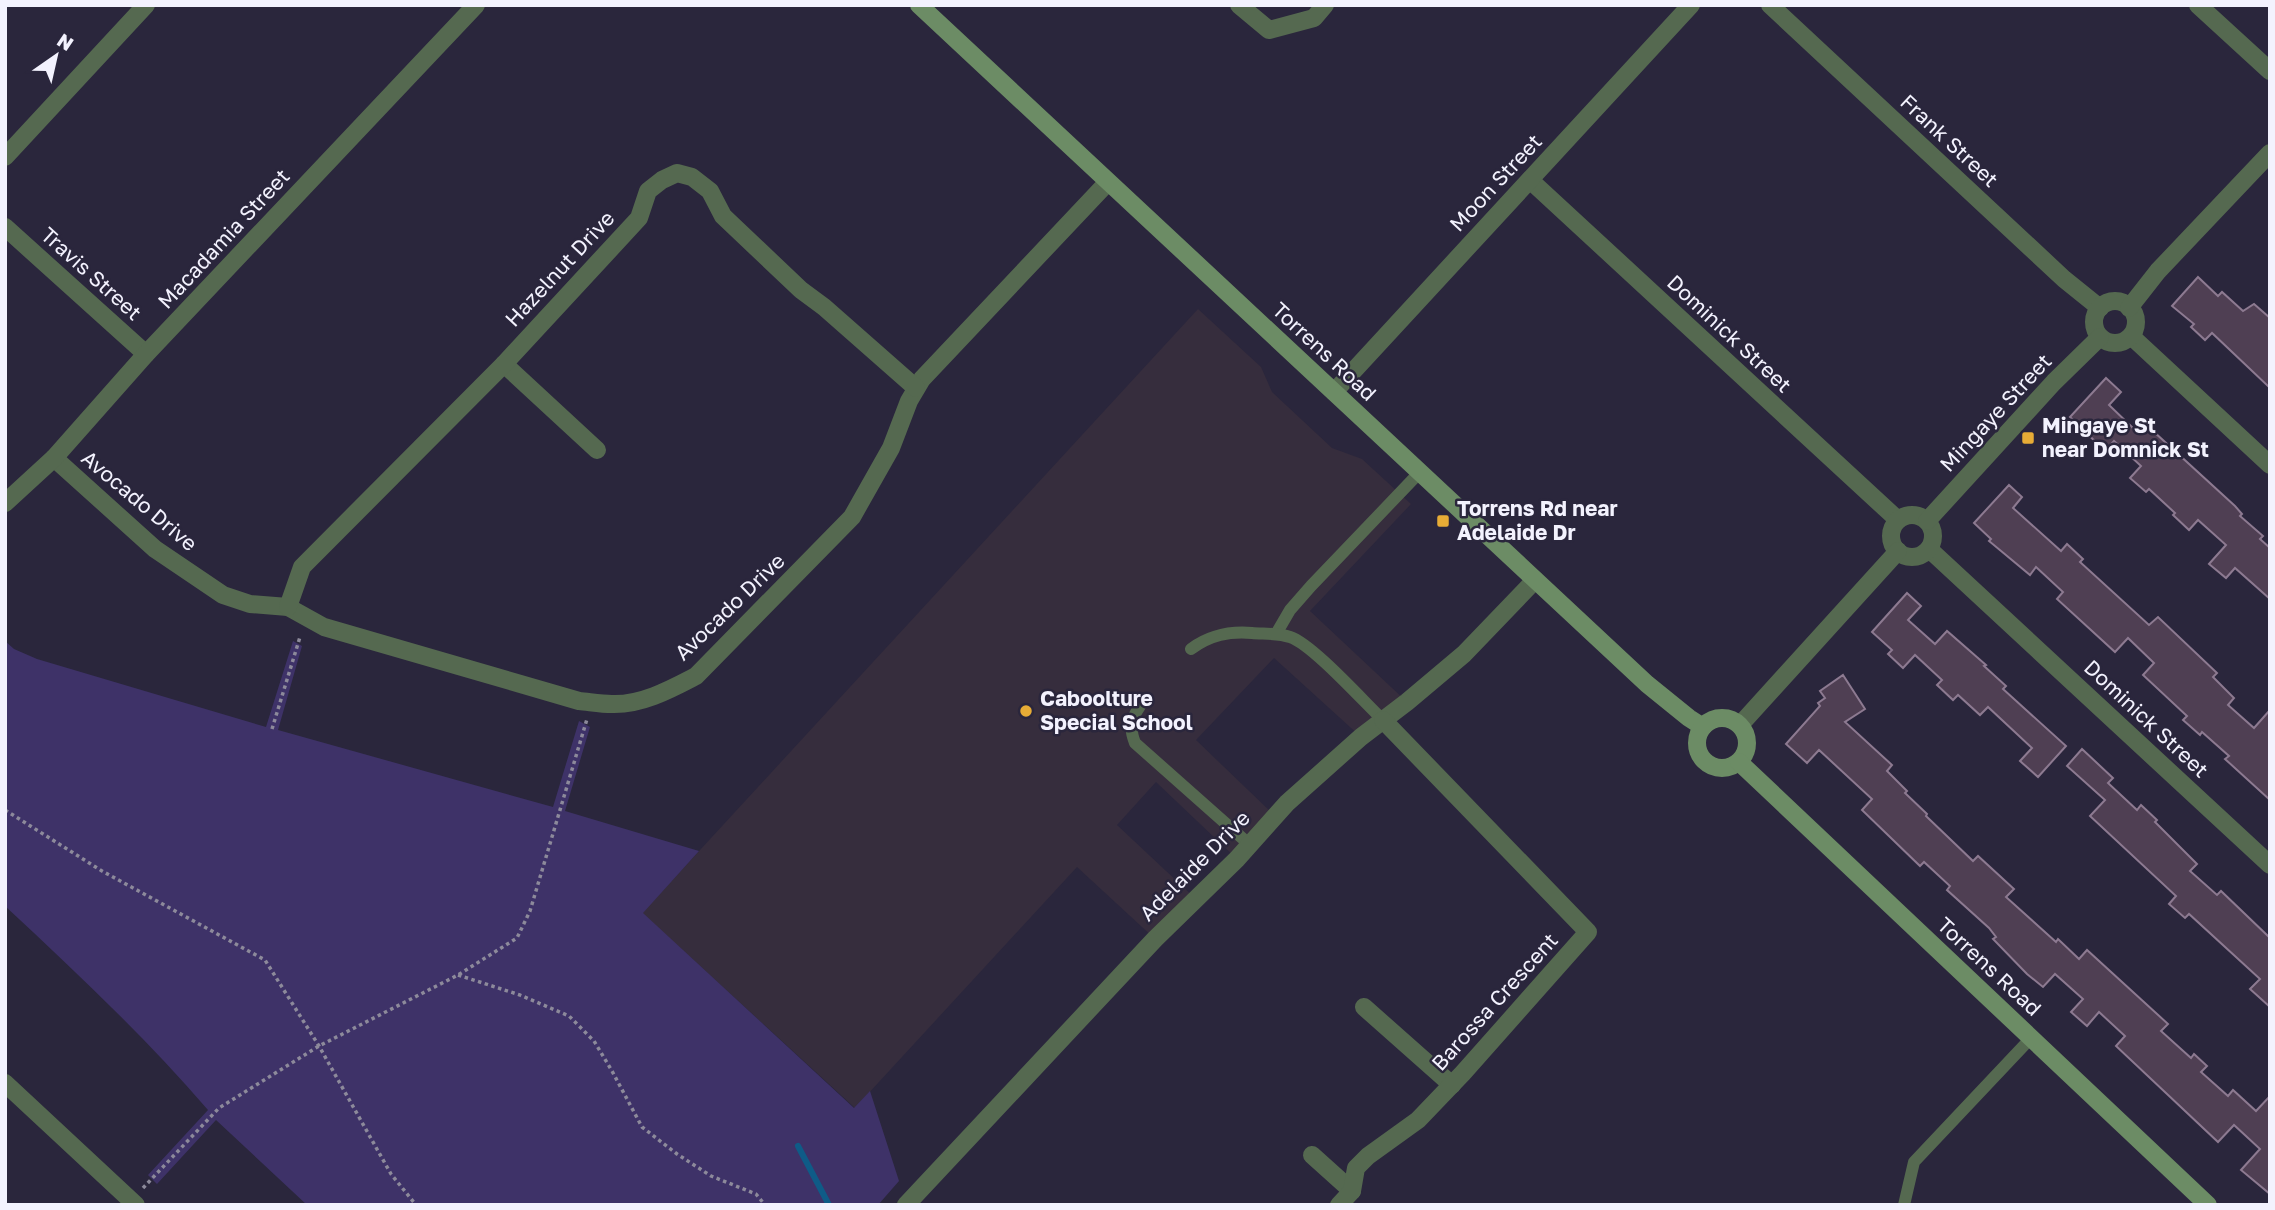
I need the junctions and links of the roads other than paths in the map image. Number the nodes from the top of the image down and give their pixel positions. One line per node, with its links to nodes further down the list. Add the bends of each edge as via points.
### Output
1 (146, 5): 11 (street)
2 (476, 5): 19 (street, Macadamia Street)
3 (919, 5): 13 (main road, Torrens Road)
4 (1238, 5): 5 (street, via 1269,30 1314,18)
5 (1325, 5)
6 (1691, 5): 12 (street, Moon Street)
7 (1770, 5): 15 (street, Frank Street)
8 (2198, 5): 9 (street)
9 (2270, 71)
10 (2270, 153): 16 (street)
11 (5, 157)
12 (1530, 180): 22 (street, Moon Street); 28 (street, Dominick Street)
13 (1107, 183): 21 (street, Avocado Drive); 22 (main road, Torrens Road)
14 (5, 227): 19 (street, Travis Street)
15 (2100, 308): 16 (street, via 2115,302); 18 (street, via 2094,322)
16 (2129, 308): 17 (street, via 2135,322)
17 (2131, 336): 18 (street, via 2112,343); 25 (street)
18 (2100, 337): 29 (street, Mingaye Street)
19 (146, 354): 24 (street, Macadamia Street)
20 (504, 364): 21 (street, Hazelnut Drive, via 639,218 648,191 677,173 710,191 723,216); 23 (street); 33 (street, Hazelnut Drive, via 302,567)
21 (916, 388): 33 (street, Avocado Drive, via 891,448 852,517 696,676 664,692 614,705 579,701 324,627)
22 (1334, 392): 26 (main road, Torrens Road)
23 (597, 450)
24 (54, 458): 27 (street, Macadamia Street); 33 (street, Avocado Drive, via 155,549 223,595 250,604)
25 (2270, 466)
26 (1419, 473): 32 (main road, Torrens Road); 34 (lane, via 1311,586)
27 (5, 503)
28 (1898, 520): 29 (street, via 1915,515); 31 (street, via 1891,536)
29 (1927, 521): 30 (street, via 1934,537)
30 (1929, 550): 31 (street, via 1914,557); 42 (street, Dominick Street)
31 (1898, 551): 38 (street)
32 (1535, 580): 37 (street, Adelaide Drive, via 1464,654); 39 (main road, Torrens Road, via 1647,684)
33 (288, 607)
34 (1276, 634): 35 (lane, via 1219,634); 37 (lane, via 1289,636 1309,649)
35 (1191, 649)
36 (1140, 706): 41 (lane, via 1131,722 1135,743)
37 (1383, 720): 41 (street, Adelaide Drive, via 1287,803); 46 (street, Barossa Crescent, via 1588,932)
38 (1740, 725): 39 (main road, via 1725,718); 40 (main road, via 1748,740)
39 (1703, 727): 40 (main road, via 1697,742 1707,763 1723,768)
40 (1739, 762): 44 (main road, Torrens Road)
41 (1250, 845): 50 (street, Adelaide Drive, via 1155,939)
42 (2270, 865)
43 (1364, 1007): 46 (street)
44 (2032, 1038): 52 (lane, via 1914,1162); 53 (main road, Torrens Road)
45 (5, 1083): 49 (street)
46 (1452, 1085): 48 (street, Barossa Crescent, via 1418,1120 1367,1156 1356,1168)
47 (1312, 1155): 48 (street)
48 (1352, 1191): 51 (street, Barossa Crescent)
49 (136, 1205)
50 (906, 1205)
51 (1339, 1205)
52 (1904, 1205)
53 (2208, 1205)

